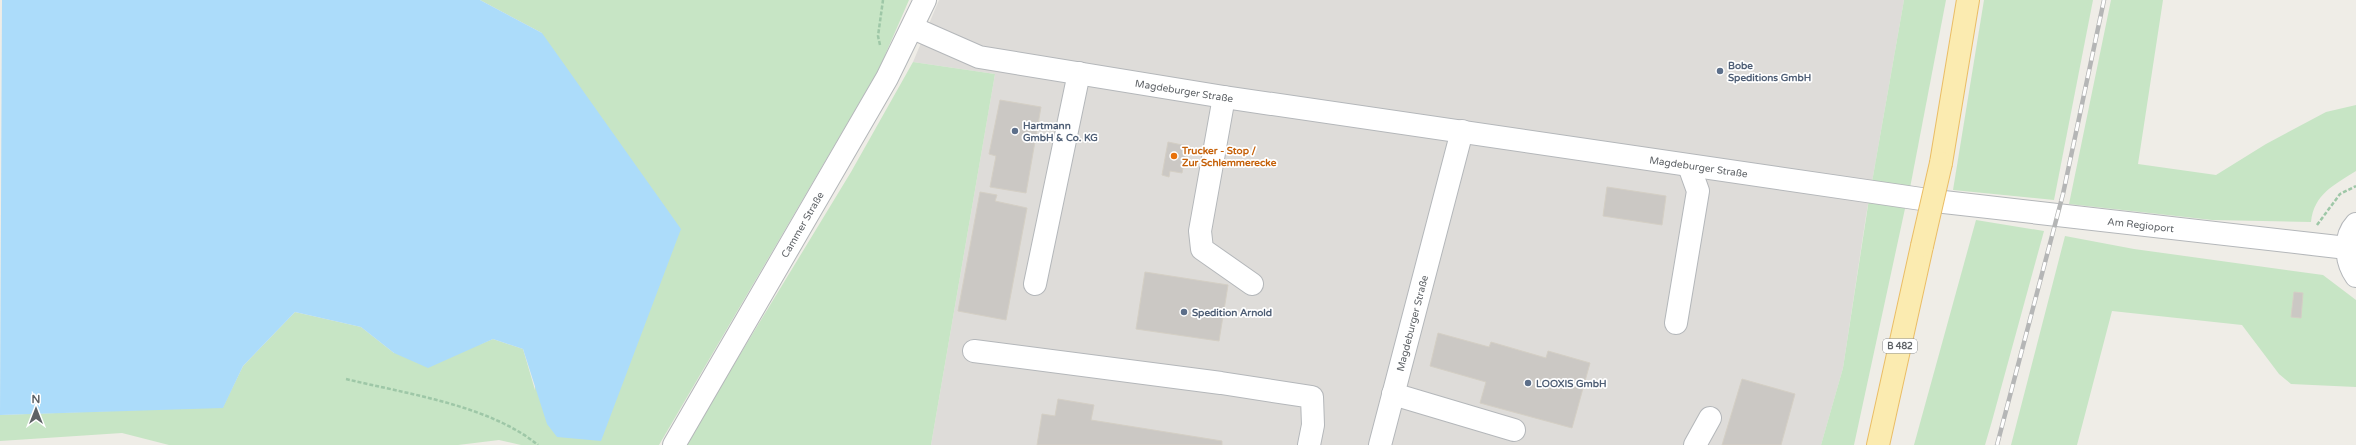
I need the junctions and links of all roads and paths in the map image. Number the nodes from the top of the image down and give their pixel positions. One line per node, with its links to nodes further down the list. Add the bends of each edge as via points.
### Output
1 (883, 0): 6 (path, via 878,36)
2 (925, 0): 4 (street, Cammer Straße)
3 (1968, 0): 29 (main road, B 482, bridge, via 1941,163)
4 (913, 28): 5 (street, Magdeburger Straße, via 979,57); 6 (street, Cammer Straße)
5 (1079, 73): 7 (street, Magdeburger Straße); 16 (street)
6 (887, 78): 25 (street, Cammer Straße)
7 (1224, 97): 8 (street, Magdeburger Straße); 17 (street, via 1200,231 1202,249)
8 (1462, 131): 9 (street, Magdeburger Straße); 21 (street, Magdeburger Straße)
9 (1689, 166): 11 (street, Magdeburger Straße); 18 (street, via 1698,191)
10 (2356, 186): 13 (path, via 2340,194 2318,222)
11 (1935, 201): 13 (street, Am Regioport)
12 (2356, 224): 14 (street)
13 (2309, 244): 14 (street, Am Regioport)
14 (2346, 248): 15 (street, via 2350,268)
15 (2356, 276)
16 (1034, 284)
17 (1252, 284)
18 (1676, 323)
19 (974, 351): 26 (street, via 1312,397 1313,425)
20 (346, 379): 24 (path, via 459,407 501,421)
21 (1393, 394): 23 (street); 27 (street, Magdeburger Straße)
22 (1710, 418): 28 (street)
23 (1514, 430)
24 (538, 445)
25 (674, 445)
26 (1309, 445)
27 (1380, 445)
28 (1695, 445)
29 (1878, 445)

